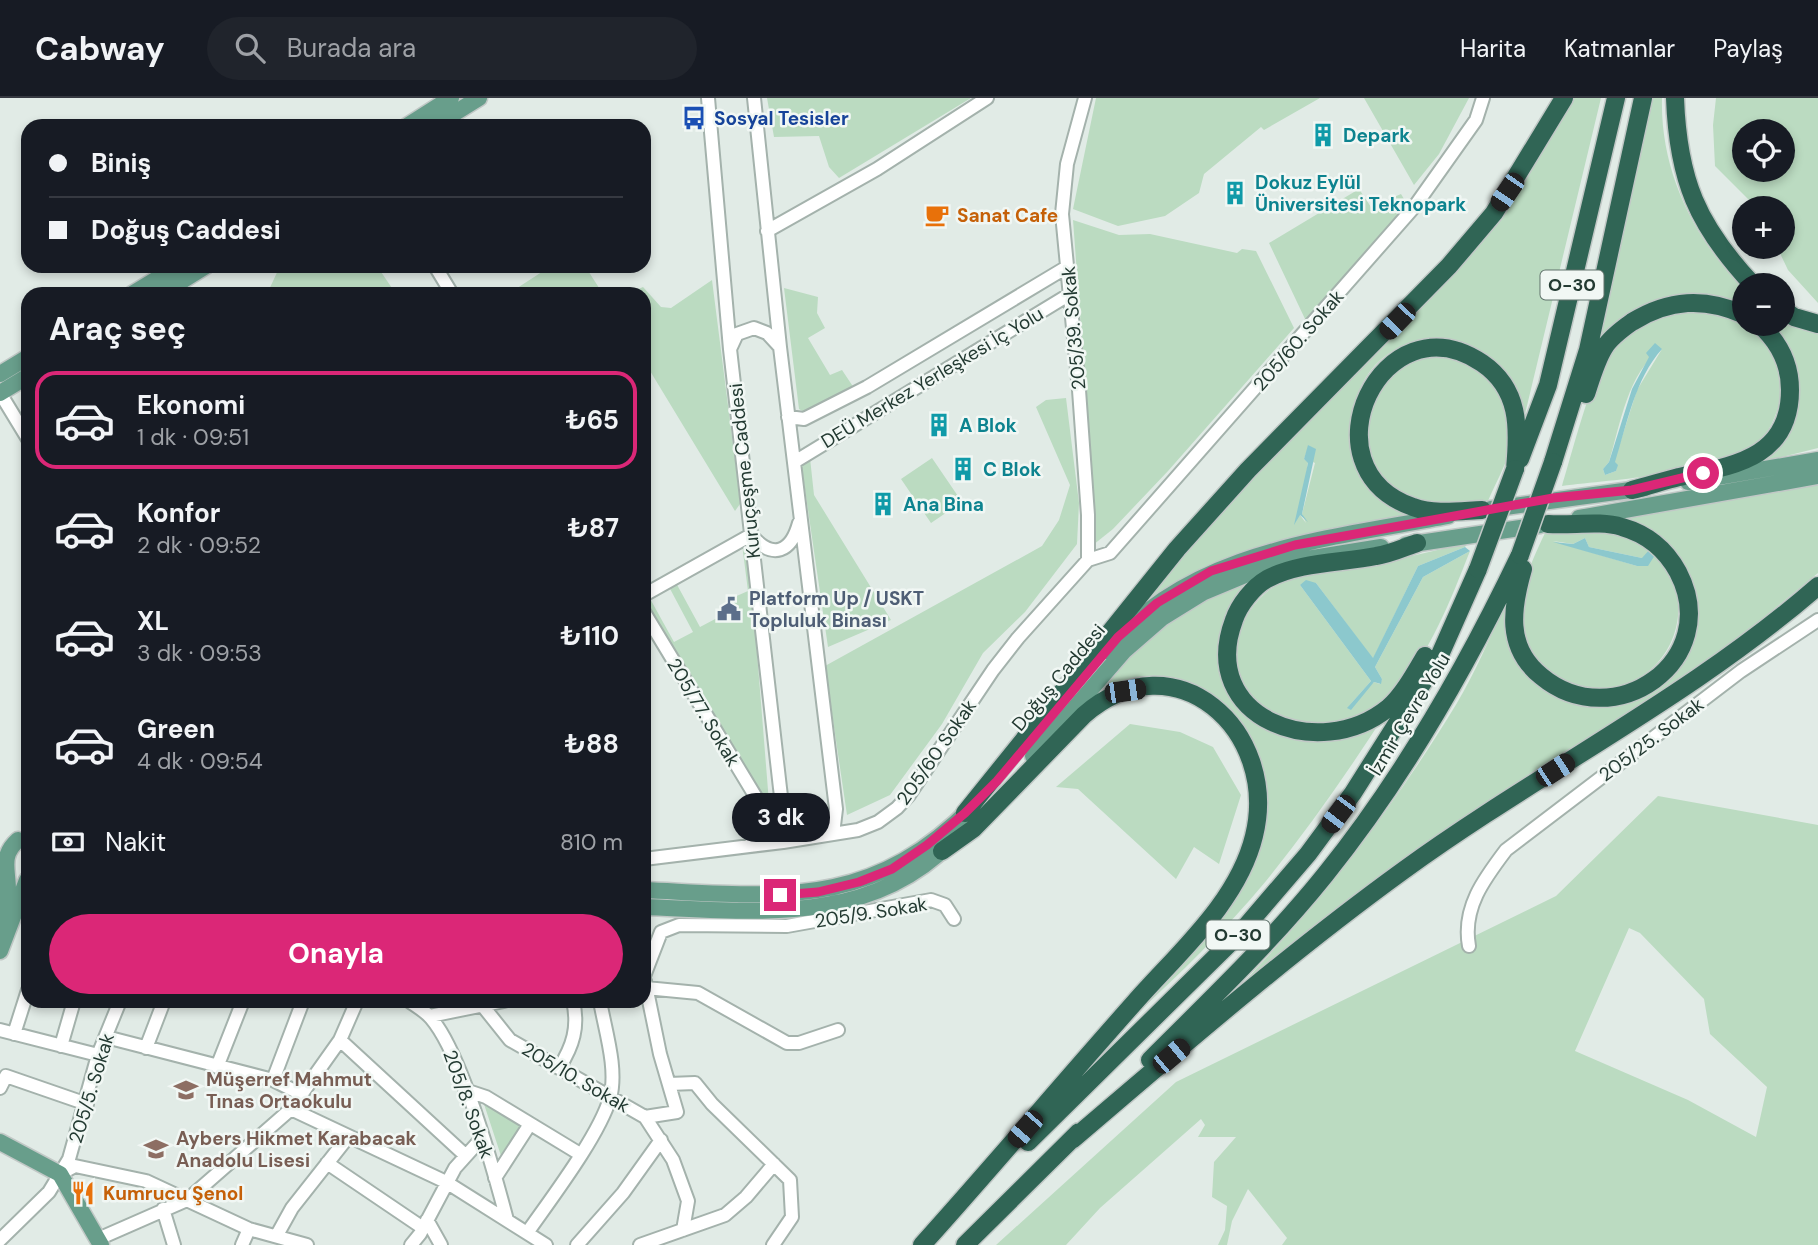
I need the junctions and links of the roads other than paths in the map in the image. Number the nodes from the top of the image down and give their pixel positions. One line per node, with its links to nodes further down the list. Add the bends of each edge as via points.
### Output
1 (451, 98): 12 (main road)
2 (479, 98): 13 (main road)
3 (708, 98): 27 (street, Kuruçeşme Caddesi)
4 (754, 98): 14 (street)
5 (987, 98): 14 (street, via 877,169)
6 (1483, 98): 46 (street, 205/60. Sokak, via 1476,120 1415,206 1110,553)
7 (1564, 98): 53 (highway, via 1493,213 1449,266 1248,470 1177,549)
8 (1616, 98): 37 (highway, O-30, via 1548,384)
9 (1643, 98): 36 (highway, O-30, via 1588,350)
10 (1675, 98): 18 (highway, via 1677,143 1692,198 1717,246)
11 (1082, 100): 15 (street, 205/39. Sokak, via 1062,195)
12 (418, 119)
13 (444, 119)
14 (767, 231): 26 (street)
15 (1067, 267): 21 (street, 205/39. Sokak); 32 (street, DEÜ Merkez Yerleşkesi İç Yolu, via 867,387 804,418)
16 (166, 273): 19 (main road)
17 (195, 273): 20 (main road)
18 (1742, 273)
19 (144, 287)
20 (172, 287)
21 (1070, 294): 35 (street, DEÜ Merkez Yerleşkesi İç Yolu); 46 (street, 205/39. Sokak)
22 (1732, 310): 36 (highway, via 1716,303 1671,304 1623,328 1604,347 1568,446)
23 (1795, 317): 24 (highway)
24 (1818, 324)
25 (1772, 336): 39 (highway, via 1789,374 1790,393 1784,419 1771,442 1751,459 1726,469)
26 (780, 348): 27 (street, via 767,333 754,328 737,334); 32 (street)
27 (730, 349): 43 (street, Kuruçeşme Caddesi)
28 (21, 361): 29 (main road)
29 (0, 374)
30 (21, 380): 31 (main road)
31 (0, 393): 33 (street)
32 (788, 417): 35 (street)
33 (21, 428)
34 (1818, 460): 39 (main road, Doğuş Caddesi)
35 (796, 461): 41 (street)
36 (1553, 462): 45 (highway, O-30, bridge)
37 (1516, 469): 40 (highway, via 1514,405 1499,378 1478,361 1431,349 1399,358 1375,379 1361,408 1359,427 1365,464 1376,480 1388,493 1416,508); 47 (highway, O-30, bridge)
38 (1818, 476): 42 (main road, Doğuş Caddesi)
39 (1632, 490): 40 (main road, Doğuş Caddesi)
40 (1482, 510): 53 (main road, Doğuş Caddesi, via 1295,545 1200,577 1157,603 1118,637)
41 (802, 516): 43 (street, via 795,537 775,551 763,549); 54 (street, via 836,809)
42 (1548, 524): 44 (main road, Doğuş Caddesi); 45 (highway, via 1621,526 1659,546 1671,560 1686,593 1689,617 1677,656 1663,673 1644,688 1621,697 1597,699 1564,692 1534,671 1515,637 1512,613 1523,569)
43 (751, 535): 49 (street); 56 (street, Kuruçeşme Caddesi, via 782,809)
44 (1417, 543): 47 (highway, via 1379,556 1284,572 1265,580 1250,594 1236,612 1227,651 1234,686 1253,711 1289,729 1330,733 1358,725 1389,707 1415,674); 61 (main road, Doğuş Caddesi, via 1269,565 1204,592 1162,618 1124,651 999,795)
45 (1520, 555): 111 (highway, İzmir Çevre Yolu / O-30, via 1450,689 1368,818 1324,876)
46 (1088, 560): 54 (street, 205/60 Sokak, via 993,670 897,808 858,830)
47 (1478, 569): 139 (highway, İzmir Çevre Yolu / O-30, via 1439,657 1353,793 1308,854 1241,932)
48 (1818, 586): 111 (highway, via 1753,638 1405,869 1264,977)
49 (651, 590)
50 (1818, 620): 70 (street, 205/25. Sokak, via 1741,671 1506,850 1482,882 1465,926)
51 (651, 624): 52 (street, 205/77. Sokak)
52 (763, 813): 59 (street, 205/77. Sokak); 60 (street)
53 (965, 813): 65 (main road, Doğuş Caddesi, via 892,869 859,882 818,892 767,895)
54 (832, 834): 56 (street, 205/60 Sokak)
55 (0, 835): 57 (main road)
56 (796, 839): 59 (street, 205/60 Sokak)
57 (21, 840)
58 (21, 842): 63 (main road, via 5,853)
59 (783, 842): 60 (street, 205/60 Sokak)
60 (750, 846): 62 (street, 205/60 Sokak)
61 (942, 851): 67 (main road, Doğuş Caddesi, via 911,875 879,891 829,906 785,912); 139 (highway, via 973,829 1097,703 1125,691 1177,688 1216,707 1234,726 1257,783 1254,837 1237,879 1194,937)
62 (651, 858)
63 (2, 872): 64 (main road); 69 (main road, via 8,891)
64 (21, 878)
65 (651, 890)
66 (21, 898): 71 (main road)
67 (651, 907)
68 (954, 919): 72 (street, 205/9. Sokak, via 945,905 931,900 787,926 668,928 657,940)
69 (0, 924)
70 (1469, 946)
71 (0, 951)
72 (651, 960)
73 (651, 981): 89 (street, via 698,993 787,1043)
74 (651, 1006): 99 (street)
75 (22, 1008): 90 (street)
76 (72, 1008): 93 (street)
77 (117, 1008): 91 (street, 205/5. Sokak)
78 (161, 1008): 94 (street)
79 (240, 1008): 96 (street)
80 (300, 1008): 98 (street)
81 (354, 1008): 92 (street)
82 (419, 1008): 87 (street, 205/8. Sokak)
83 (462, 1008): 87 (street)
84 (486, 1008): 97 (street, 205/10. Sokak, via 510,1040)
85 (574, 1008): 97 (street, via 572,1047)
86 (601, 1008): 103 (street, via 610,1060)
87 (430, 1016): 101 (street, 205/8. Sokak, via 445,1038)
88 (0, 1030): 90 (street)
89 (838, 1030)
90 (14, 1034): 93 (street)
91 (106, 1037): 94 (street); 95 (street, 205/5. Sokak)
92 (340, 1040): 102 (street); 114 (street)
93 (61, 1046): 95 (street)
94 (146, 1048): 96 (street)
95 (98, 1055): 104 (street, 205/5. Sokak)
96 (217, 1067): 98 (street)
97 (559, 1068): 103 (street, 205/10. Sokak)
98 (273, 1080): 102 (street)
99 (669, 1084): 106 (street, via 677,1112); 116 (street, via 695,1083)
100 (0, 1088): 104 (street, via 6,1076)
101 (465, 1090): 107 (street, via 486,1097); 109 (street, 205/8. Sokak)
102 (300, 1094): 105 (street)
103 (610, 1097): 106 (street, 205/10. Sokak); 113 (street)
104 (87, 1104): 117 (street, 205/5. Sokak)
105 (291, 1109): 108 (street); 120 (street)
106 (645, 1117): 110 (street, 205/10. Sokak)
107 (530, 1124): 113 (street); 118 (street)
108 (348, 1137): 115 (street); 119 (street)
109 (482, 1138): 114 (street); 118 (street, 205/8. Sokak)
110 (661, 1140): 125 (street, 205/10. Sokak, via 688,1202); 136 (street)
111 (1072, 1140): 140 (highway, İzmir Çevre Yolu / O-30)
112 (0, 1142): 117 (main road)
113 (580, 1154): 126 (street)
114 (465, 1156): 119 (street)
115 (327, 1163): 123 (street); 127 (street)
116 (774, 1164): 125 (street, via 725,1215); 138 (street, via 790,1180 792,1217)
117 (60, 1174): 120 (street, via 75,1166 146,1181); 128 (street, 205/5. Sokak, via 49,1192); 129 (main road)
118 (495, 1178): 122 (street, 205/8. Sokak)
119 (446, 1182): 122 (street); 123 (street)
120 (187, 1200): 121 (street); 124 (street)
121 (163, 1209): 129 (street); 130 (street)
122 (506, 1220): 126 (street)
123 (425, 1224): 133 (street); 134 (street)
124 (249, 1229): 127 (street); 131 (street)
125 (683, 1230): 137 (street)
126 (527, 1233): 135 (street)
127 (277, 1235): 132 (street)
128 (0, 1240)
129 (99, 1242)
130 (173, 1245)
131 (242, 1245)
132 (307, 1245)
133 (411, 1245)
134 (441, 1245)
135 (546, 1245)
136 (577, 1245)
137 (640, 1245)
138 (773, 1245)
139 (923, 1245)
140 (965, 1245)

